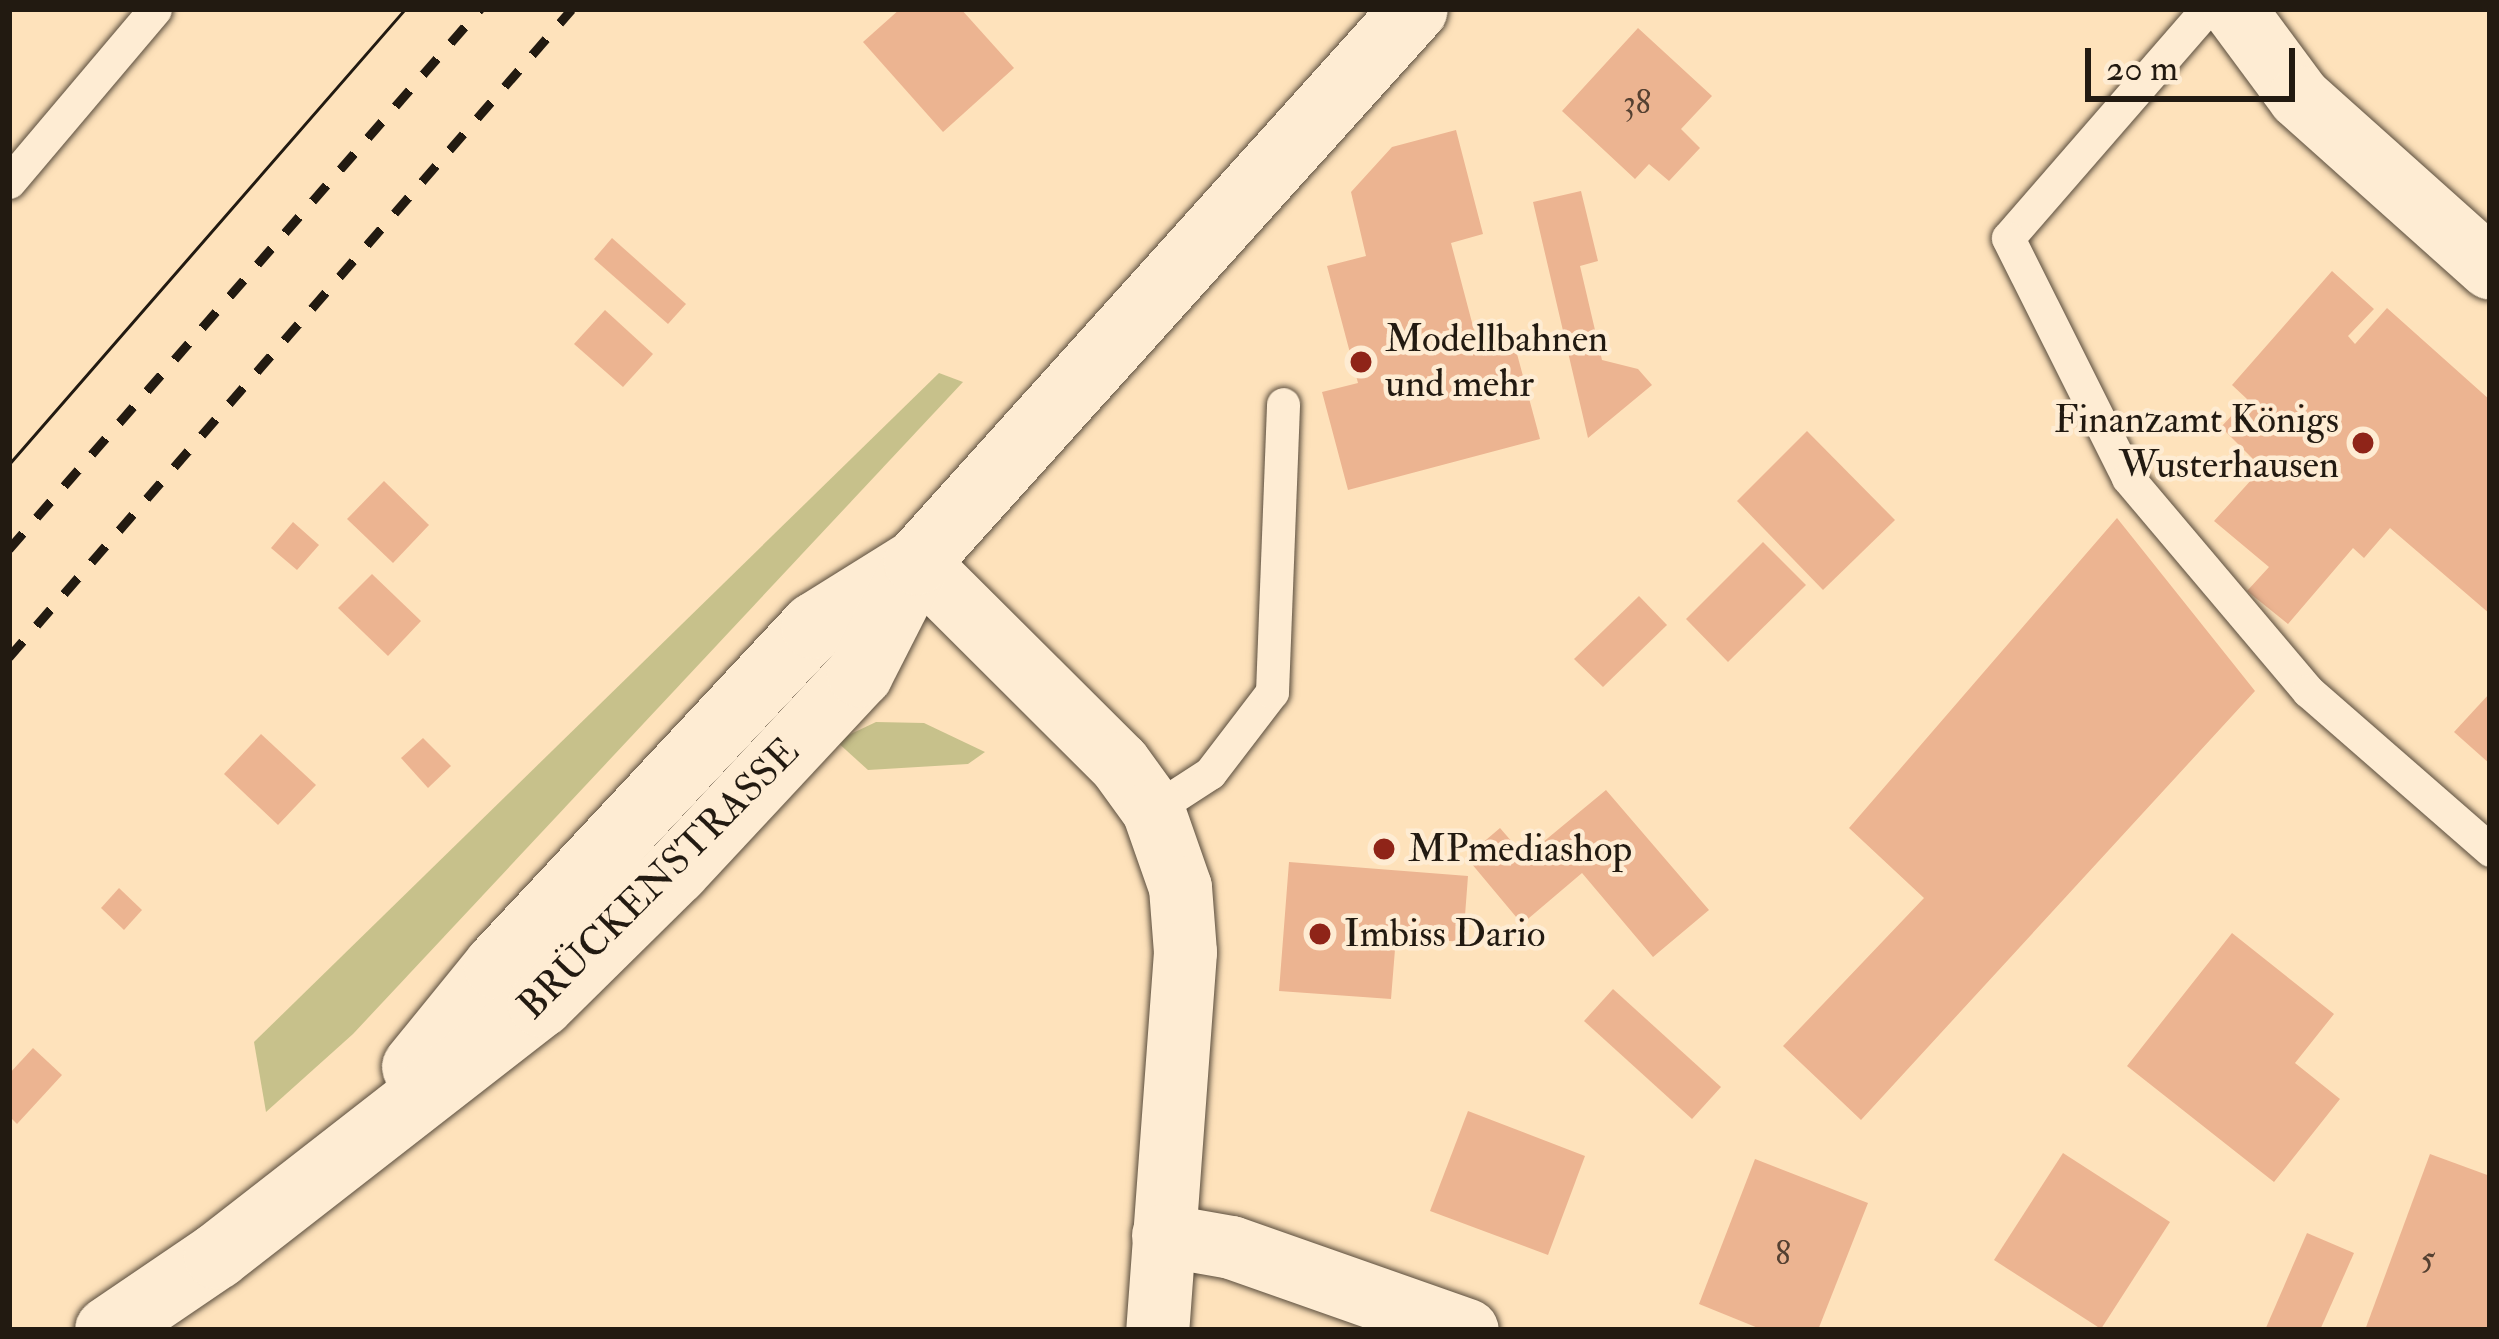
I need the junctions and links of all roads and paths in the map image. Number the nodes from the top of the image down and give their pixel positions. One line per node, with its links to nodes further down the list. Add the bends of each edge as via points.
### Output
1 (155, 9): 5 (lane)
2 (1415, 9): 8 (main road, BRÜCKENSTRASSE)
3 (2207, 9): 10 (lane, via 2008,238 2128,478 2308,692)
4 (2234, 9): 6 (street, via 2299,97)
5 (9, 182)
6 (2490, 268)
7 (1283, 404): 9 (lane, via 1272,692 1210,773)
8 (917, 562): 9 (street, via 1119,764); 12 (main road, BRÜCKENSTRASSE, via 860,674 541,1004 217,1256)
9 (1153, 810): 11 (street, via 1180,887 1185,952)
10 (2490, 850)
11 (1163, 1235): 13 (street); 14 (street, via 1231,1246)
12 (108, 1330)
13 (1157, 1330)
14 (1467, 1330)

